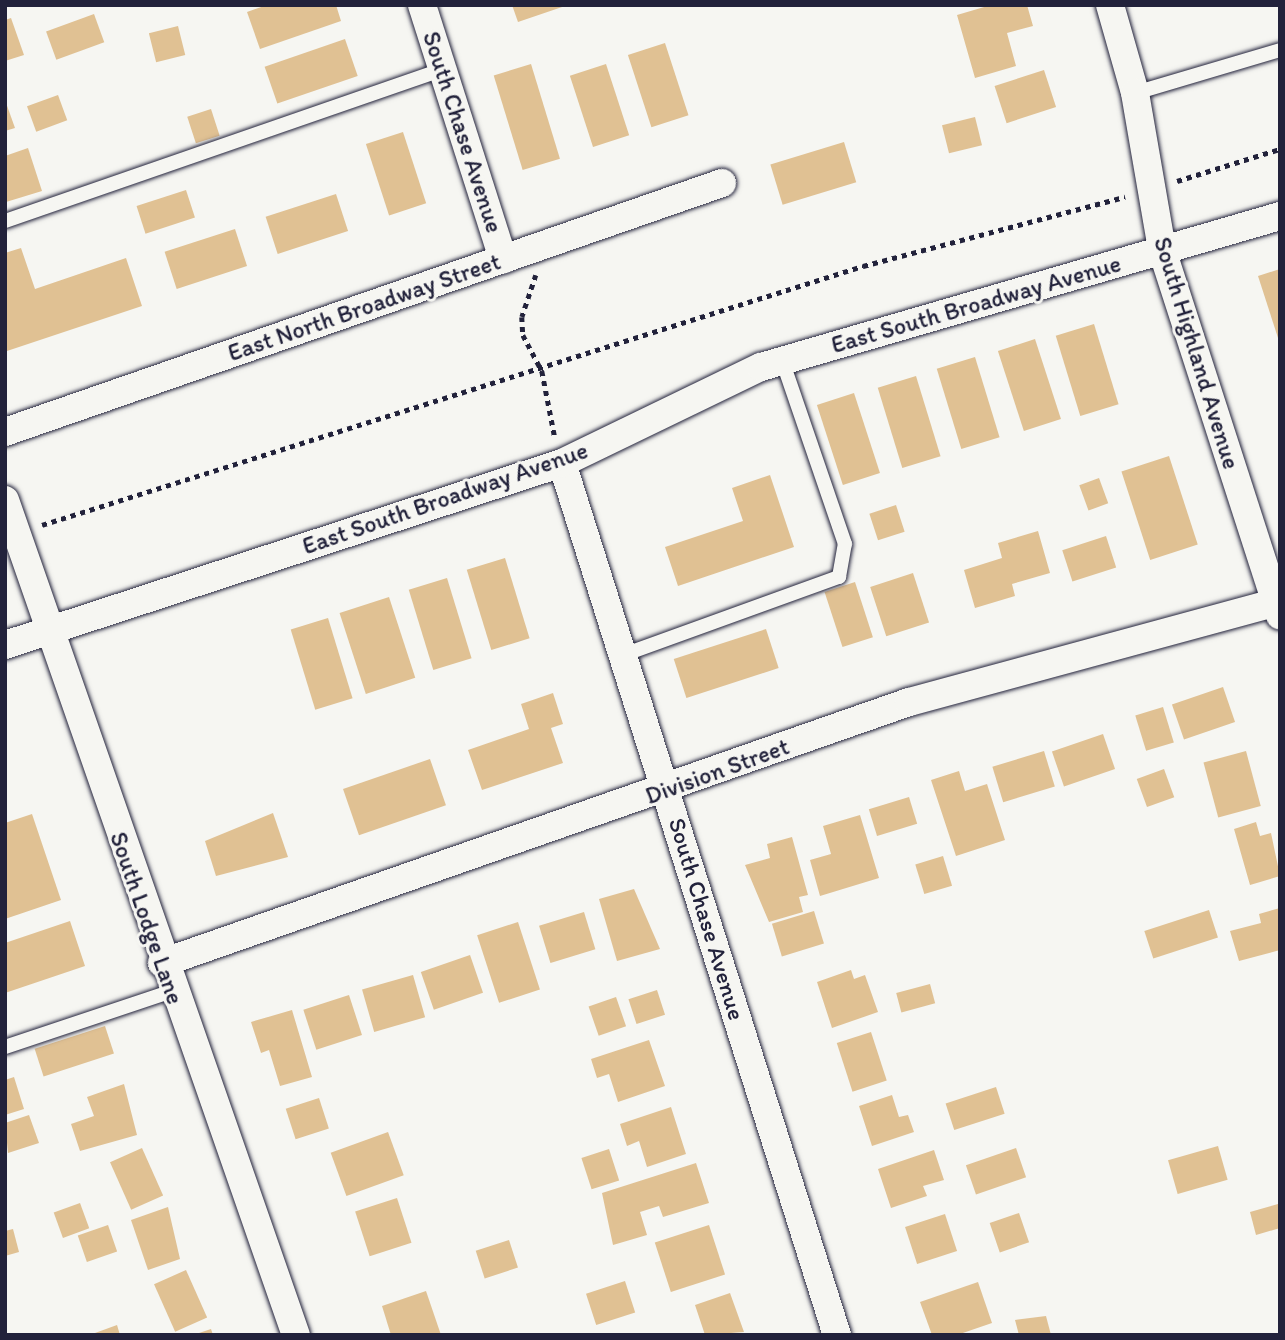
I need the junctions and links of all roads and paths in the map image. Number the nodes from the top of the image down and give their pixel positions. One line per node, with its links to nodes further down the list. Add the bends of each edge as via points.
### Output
1 (422, 5): 4 (street, South Chase Avenue)
2 (1110, 5): 5 (street, South Highland Avenue)
3 (1280, 50): 5 (lane)
4 (443, 69): 11 (lane); 14 (street, South Chase Avenue)
5 (1135, 93): 13 (street, South Highland Avenue)
6 (1280, 149): 8 (path)
7 (722, 183): 12 (street, East North Broadway Street)
8 (1172, 183)
9 (1130, 195): 16 (path, via 863,266)
10 (1280, 216): 13 (street, East South Broadway Avenue)
11 (5, 221)
12 (531, 249): 14 (street, East North Broadway Street); 16 (path, via 538,281 522,317 523,335)
13 (1161, 250): 15 (street, East South Broadway Avenue); 21 (street, South Highland Avenue)
14 (503, 259): 17 (street, East North Broadway Street)
15 (782, 360): 18 (street, East South Broadway Avenue); 24 (lane, via 845,544 839,577)
16 (542, 371): 18 (path); 20 (path)
17 (5, 432)
18 (562, 463): 22 (street, East South Broadway Avenue); 24 (street, South Chase Avenue)
19 (5, 500): 22 (street, South Lodge Lane)
20 (31, 528)
21 (1278, 606): 25 (street, Division Street, via 909,702)
22 (49, 629): 23 (street, East South Broadway Avenue); 26 (street, South Lodge Lane)
23 (5, 645)
24 (624, 655): 25 (street, South Chase Avenue)
25 (666, 789): 26 (street, Division Street); 30 (street, South Chase Avenue)
26 (162, 963): 27 (street, South Lodge Lane)
27 (172, 991): 28 (lane); 29 (street, South Lodge Lane)
28 (5, 1047)
29 (296, 1335)
30 (837, 1335)

